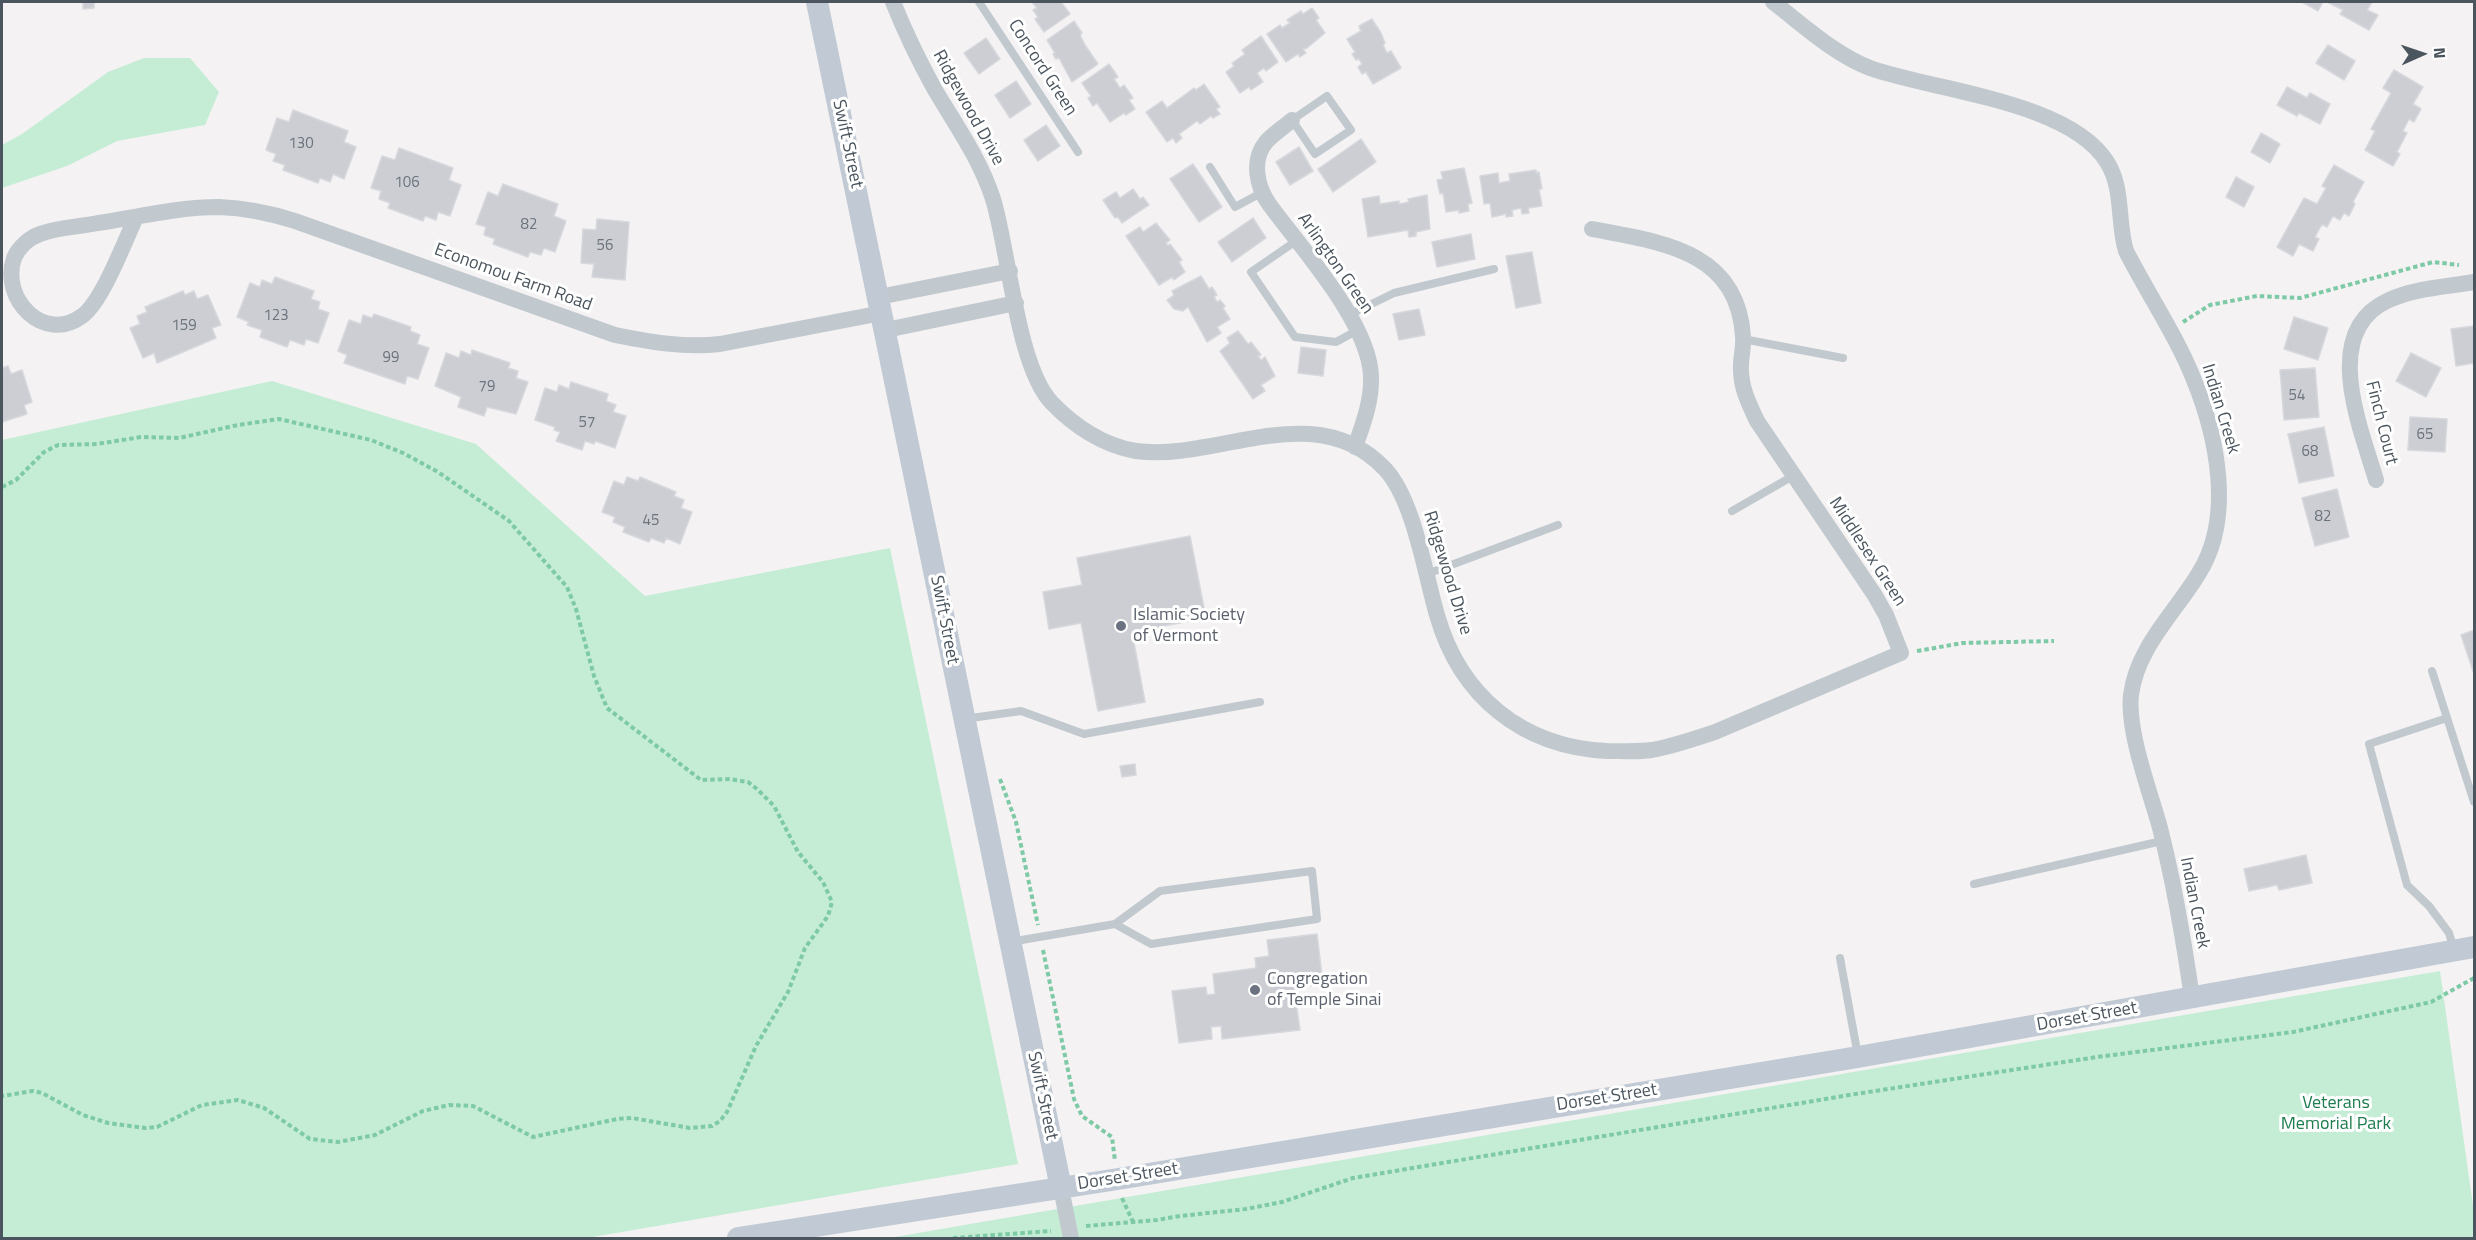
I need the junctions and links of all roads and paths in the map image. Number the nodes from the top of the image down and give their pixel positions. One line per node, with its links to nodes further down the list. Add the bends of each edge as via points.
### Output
1 (818, 2): 17 (street, Swift Street)
2 (894, 2): 14 (street, Ridgewood Drive, via 919,59 983,173)
3 (979, 2): 6 (lane, Concord Green)
4 (1773, 2): 20 (street, Indian Creek, via 1832,48 1869,67 2015,106 2061,124 2094,146 2114,178 2126,251)
5 (1292, 120): 5 (lane, via 1315,154 1350,130 1327,96); 8 (street, Arlington Green, via 1266,142 1260,153 1257,166)
6 (1078, 152)
7 (1210, 167): 8 (lane, via 1235,207)
8 (1261, 193): 11 (street, Arlington Green)
9 (136, 217): 9 (street, Economou Farm Road, via 40,233 25,242 14,256 9,273 11,291 19,307 48,324 66,323 82,316 94,304); 17 (street, Economou Farm Road, via 209,207 265,212 615,335 650,342 720,345)
10 (1592, 229): 21 (street, Middlesex Green, via 1673,246 1703,262 1734,296)
11 (1296, 241): 18 (street, Arlington Green); 19 (lane, via 1251,272 1289,327 1296,337 1336,342)
12 (2464, 266): 20 (path, via 2433,262 2300,298 2257,296 2210,305)
13 (1494, 269): 18 (lane, via 1394,293)
14 (1010, 271): 16 (street, Ridgewood Drive); 17 (street)
15 (2475, 282): 25 (street, Finch Court, via 2408,292 2386,301 2360,324 2351,343 2350,382)
16 (1016, 303): 17 (street); 23 (street, Ridgewood Drive, via 1040,387 1076,423 1114,445 1154,452 1289,433 1330,438)
17 (882, 313): 35 (street, Swift Street)
18 (1349, 315): 19 (street, Arlington Green)
19 (1358, 330): 23 (street, Arlington Green, via 1371,375 1366,414)
20 (2168, 330): 37 (street, Indian Creek, via 2194,380 2209,427 2217,465 2218,500 2215,532 2206,561 2151,640 2131,695 2136,739)
21 (1743, 339): 22 (lane); 24 (street, Middlesex Green, via 1744,395)
22 (1843, 358)
23 (1355, 447): 29 (street, Ridgewood Drive, via 1385,469 1396,484)
24 (1793, 476): 27 (lane); 31 (street, Middlesex Green, via 1875,594)
25 (2376, 480)
26 (2, 487): 46 (path, via 58,445 141,437 179,438 279,419 371,440 403,453 509,521 567,587 607,708 700,780 748,782 762,794 774,806 798,852 823,882 832,902 828,916 806,948 788,992 756,1046 728,1112 712,1126 690,1128 632,1118 533,1137 473,1106 449,1105 423,1111 375,1135 338,1142 301,1136 264,1108 238,1100 202,1106 158,1127 145,1128 83,1115 42,1093)
27 (1732, 511)
28 (1558, 525): 29 (lane)
29 (1427, 574): 31 (street, Ridgewood Drive, via 1446,641 1475,690 1507,720 1574,747 1649,751 1690,741)
30 (2054, 640): 31 (path, via 1963,644)
31 (1901, 653)
32 (2432, 671): 34 (lane)
33 (1260, 702): 35 (lane, via 1084,734 1022,711)
34 (2447, 718): 36 (lane); 41 (lane, via 2368,744 2407,885)
35 (964, 719): 40 (street, Swift Street)
36 (2475, 802)
37 (2162, 840): 38 (lane); 44 (street, Indian Creek)
38 (1974, 884)
39 (1115, 924): 39 (lane, via 1150,944 1317,919 1312,871 1160,891); 40 (lane)
40 (1010, 942): 47 (street, Swift Street)
41 (2464, 949): 44 (street, Dorset Street)
42 (1840, 958): 45 (lane)
43 (2475, 978): 49 (path, via 2431,1002 2293,1032 1849,1095 1353,1178 1282,1202 1246,1209)
44 (2192, 998): 45 (street, Dorset Street)
45 (1858, 1057): 47 (street, Dorset Street)
46 (2, 1096)
47 (1061, 1188): 50 (street, Swift Street); 51 (street, Dorset Street)
48 (1122, 1199): 49 (path)
49 (1133, 1222): 50 (path)
50 (1070, 1234): 52 (path)
51 (738, 1239)
52 (953, 1239)

